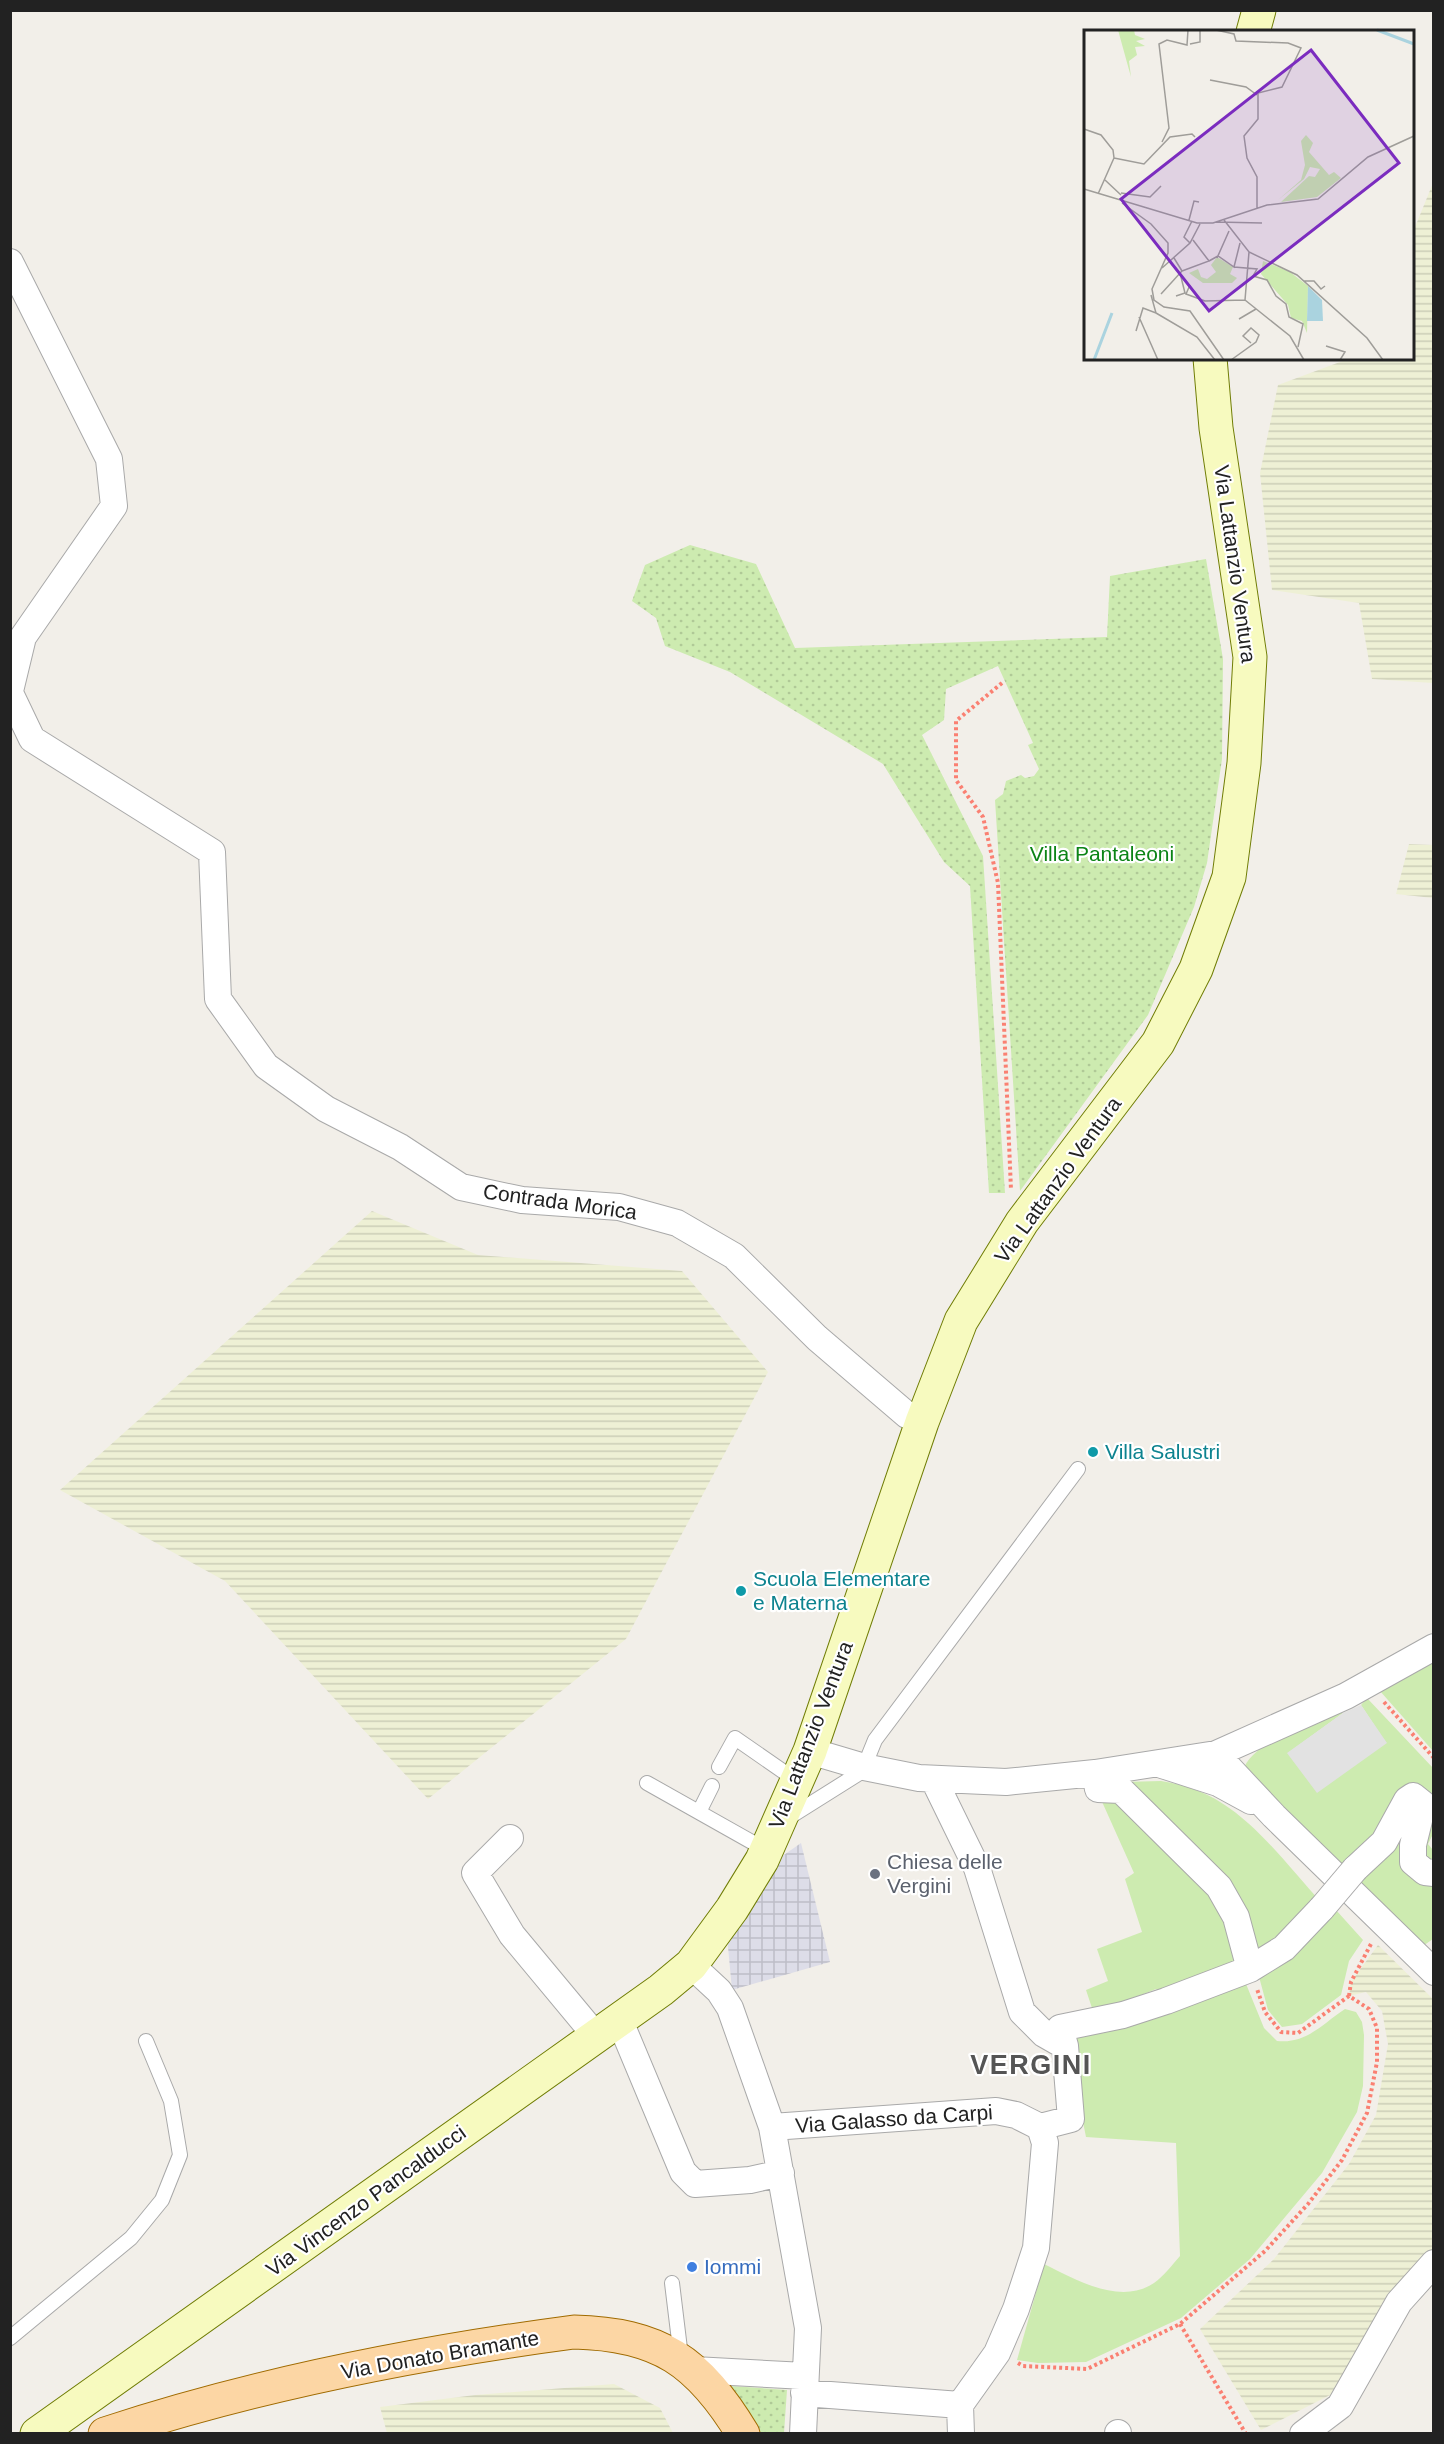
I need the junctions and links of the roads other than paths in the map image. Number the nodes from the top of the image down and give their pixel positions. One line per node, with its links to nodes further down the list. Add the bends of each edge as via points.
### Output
1 (1259, 10): 2 (main road)
2 (1253, 30)
3 (10, 262): 5 (street, via 109,459 114,506 23,637)
4 (1210, 360): 6 (main road, Via Lattanzio Ventura, via 1216,428 1250,657 1244,763 1228,877 1196,969 1158,1043 1022,1222 961,1321)
5 (13, 703): 6 (street, Contrada Morica, via 32,739 212,852 218,999 266,1066 326,1109 400,1147 461,1187 522,1200 619,1207 677,1223 734,1256 817,1338 907,1415)
6 (922, 1422): 9 (main road, Via Lattanzio Ventura)
7 (1078, 1469): 13 (lane, via 875,1740)
8 (1434, 1647): 10 (street, via 1369,1685)
9 (810, 1751): 13 (street); 16 (main road, Via Lattanzio Ventura)
10 (1216, 1754): 11 (street); 20 (street)
11 (1156, 1764): 14 (street); 20 (street, via 1218,1784)
12 (719, 1767): 16 (lane, via 735,1738)
13 (864, 1767): 15 (street); 22 (lane)
14 (1095, 1773): 15 (street, via 1006,1782); 25 (street, via 1098,1789 1121,1790 1219,1887 1236,1917)
15 (934, 1780): 28 (street, via 977,1868 1022,2012 1044,2034)
16 (797, 1781): 22 (main road, Via Lattanzio Ventura)
17 (647, 1783): 19 (lane)
18 (712, 1786): 19 (lane)
19 (699, 1812): 22 (lane)
20 (1274, 1816): 26 (street)
21 (510, 1838): 27 (street, via 475,1873 512,1935)
22 (771, 1838): 24 (main road, Via Lattanzio Ventura, via 732,1909)
23 (1434, 1873): 25 (street, bridge, via 1425,1872 1413,1862 1423,1804 1413,1796 1384,1842 1322,1908 1284,1948)
24 (691, 1965): 27 (main road, Via Vincenzo Pancalducci); 30 (street, Via Galasso da Carpi, via 730,2008)
25 (1250, 1969): 28 (street)
26 (1434, 1972)
27 (607, 2028): 32 (street, via 683,2172 694,2184 750,2181); 39 (main road, Via Vincenzo Pancalducci)
28 (1063, 2037): 31 (street, via 1071,2119)
29 (146, 2041): 35 (lane, via 171,2101 180,2155 162,2200 131,2238)
30 (772, 2127): 31 (street, Via Galasso da Carpi, via 996,2111 1016,2115); 32 (street, Via Galasso da Carpi)
31 (1040, 2127): 38 (street, via 1045,2143 1036,2248 997,2353)
32 (781, 2173): 37 (street, Via Galasso da Carpi, via 808,2328)
33 (1434, 2263): 44 (street, via 1389,2316 1340,2406)
34 (672, 2283): 36 (lane)
35 (10, 2338)
36 (688, 2364): 37 (street); 40 (main road, Via Donato Bramante, via 651,2343 602,2332 574,2331 393,2360 216,2400); 41 (main road, Via Donato Bramante, via 725,2403)
37 (805, 2384): 38 (street); 42 (street, Via Galasso da Carpi)
38 (960, 2405): 43 (street)
39 (37, 2433)
40 (105, 2433)
41 (743, 2433)
42 (804, 2433)
43 (961, 2433)
44 (1303, 2433)

